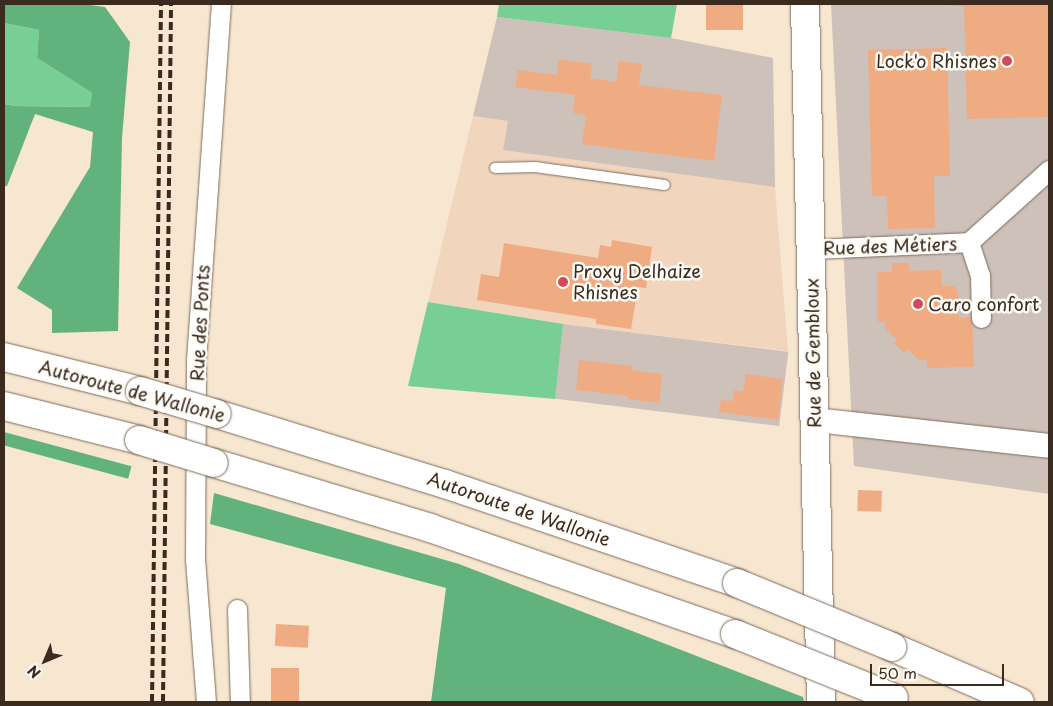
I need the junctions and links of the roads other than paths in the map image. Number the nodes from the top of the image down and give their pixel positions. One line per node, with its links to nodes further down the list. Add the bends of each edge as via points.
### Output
1 (221, 4): 15 (street, Rue des Ponts, via 196,360 195,560)
2 (805, 4): 7 (main road, Rue de Gembloux)
3 (495, 168): 5 (lane, via 535,167)
4 (1049, 170): 6 (street, Rue des Métiers)
5 (665, 185)
6 (969, 242): 7 (street, Rue des Métiers); 8 (street, Rue des Métiers, via 980,275)
7 (811, 249): 11 (main road, Rue de Gembloux)
8 (981, 318)
9 (4, 357): 18 (main road, Autoroute de Wallonie, bridge, via 140,391 445,484 737,584)
10 (4, 406): 14 (main road, bridge, via 139,440 430,528 735,634)
11 (814, 420): 12 (street); 17 (main road, Rue de Gembloux)
12 (1049, 446)
13 (236, 610): 16 (street)
14 (899, 700)
15 (206, 702)
16 (240, 702)
17 (821, 702)
18 (1020, 702)

